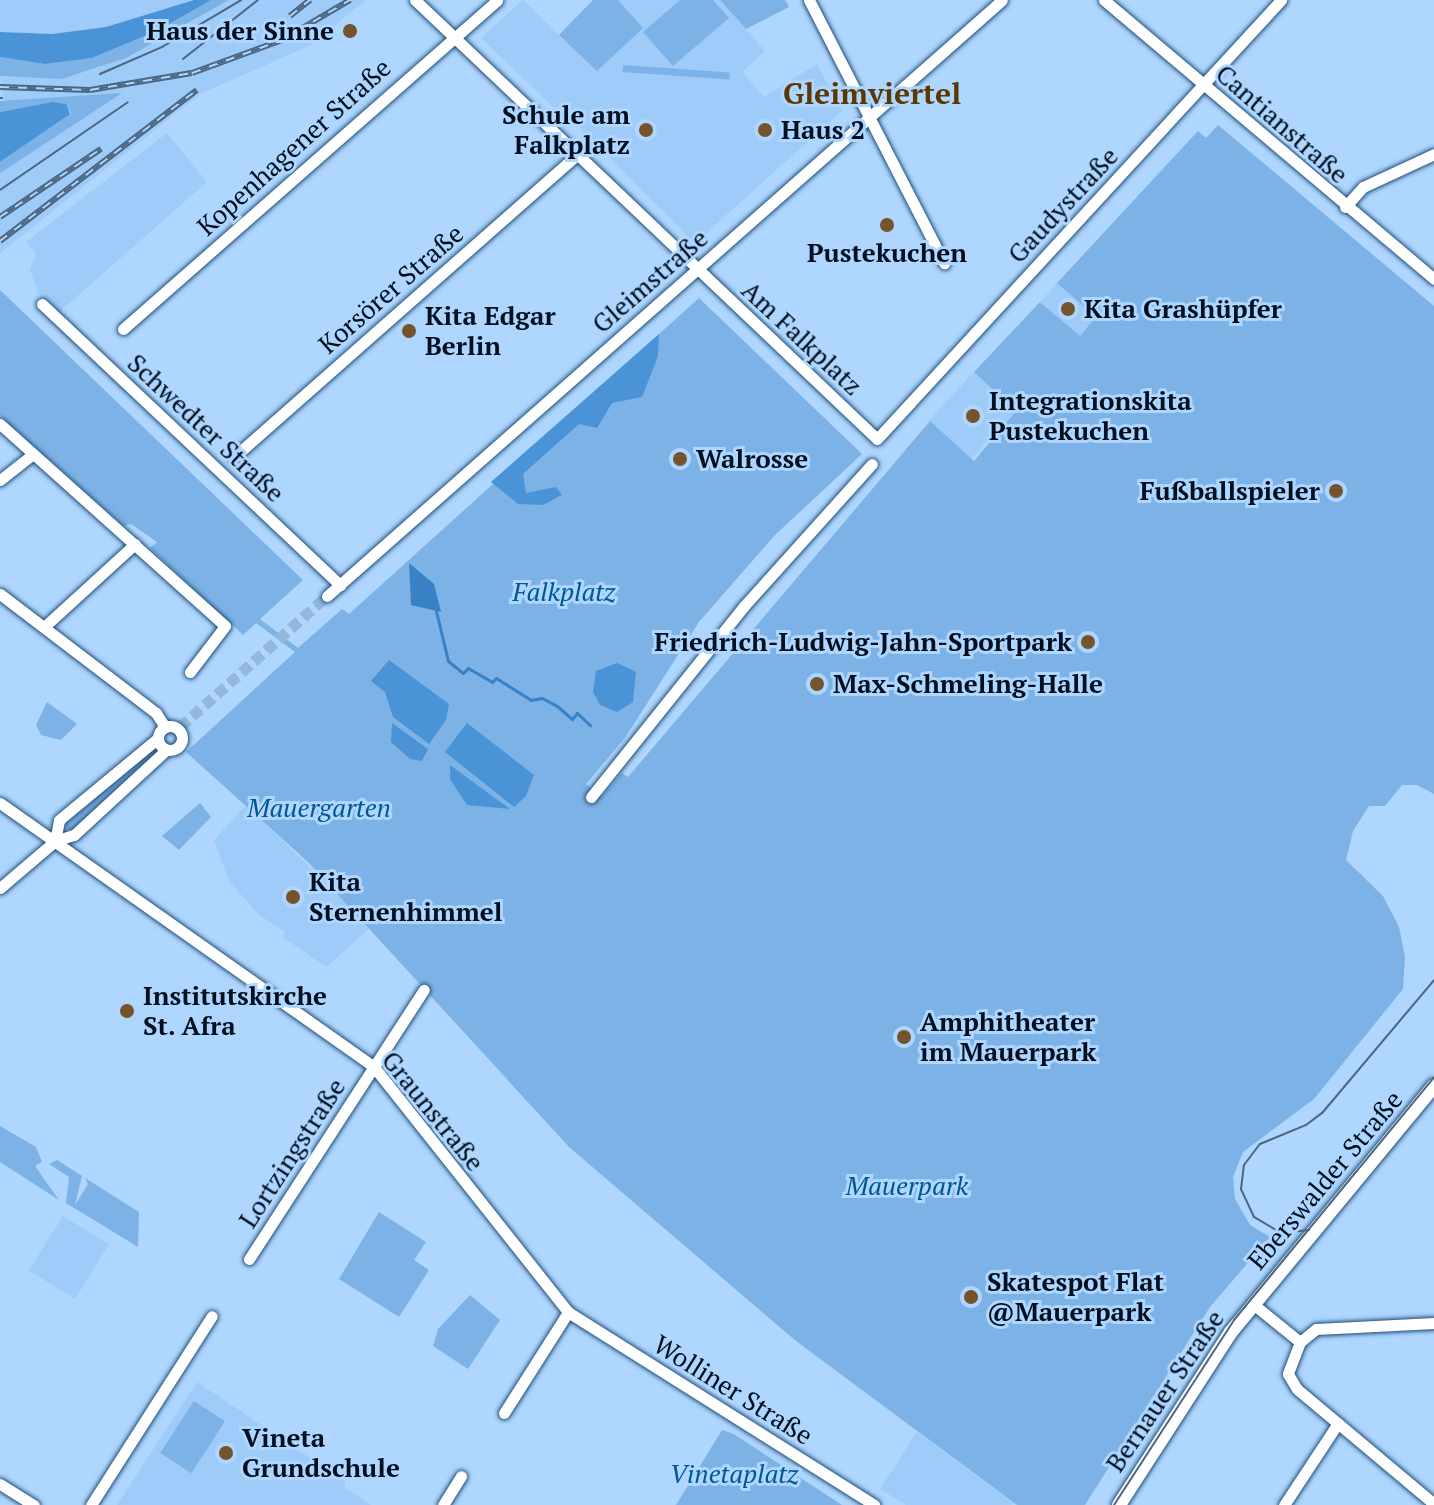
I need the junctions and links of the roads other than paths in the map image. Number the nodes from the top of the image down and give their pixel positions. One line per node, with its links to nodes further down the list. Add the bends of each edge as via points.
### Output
1 (415, 0): 7 (street, Am Falkplatz)
2 (497, 0): 7 (street, Kopenhagener Straße)
3 (809, 0): 9 (street)
4 (1002, 0): 9 (street, Gleimstraße)
5 (1104, 0): 8 (street, Cantianstraße)
6 (1281, 0): 8 (street, Gaudystraße)
7 (453, 37): 11 (street, Am Falkplatz); 17 (street, Kopenhagener Straße)
8 (1202, 86): 12 (street, Cantianstraße); 19 (street, Gaudystraße)
9 (869, 118): 13 (street); 14 (street, Gleimstraße)
10 (1434, 154): 12 (street, via 1363,187)
11 (577, 155): 14 (street, Am Falkplatz); 21 (street, Korsörer Straße)
12 (1345, 207): 15 (street, Cantianstraße)
13 (944, 263)
14 (697, 270): 19 (street, Am Falkplatz); 25 (street, Gleimstraße)
15 (1434, 279)
16 (42, 304): 25 (street, Schwedter Straße)
17 (123, 329)
18 (0, 424): 20 (street)
19 (877, 439)
20 (33, 454): 23 (street); 24 (street)
21 (234, 457)
22 (872, 464): 33 (street, via 744,606)
23 (0, 480)
24 (135, 544): 28 (street); 29 (street, via 225,626)
25 (340, 585): 27 (street, Gleimstraße)
26 (0, 594): 28 (street)
27 (327, 596)
28 (44, 627): 30 (street, via 156,713)
29 (190, 672)
30 (165, 727): 31 (street); 32 (street, via 179,728 180,745)
31 (157, 739): 32 (street); 35 (street, via 59,820)
32 (166, 750): 35 (street, via 74,835)
33 (591, 797)
34 (0, 803): 35 (street, Graunstraße)
35 (55, 841): 36 (street); 38 (street, Graunstraße)
36 (0, 888)
37 (424, 990): 38 (street, Lortzingstraße)
38 (374, 1067): 40 (street, Lortzingstraße); 42 (street, Graunstraße)
39 (1434, 1086): 41 (main road, Eberswalder Straße)
40 (249, 1259)
41 (1253, 1304): 45 (street); 55 (main road, Bernauer Straße)
42 (568, 1312): 46 (street); 54 (street, Wolliner Straße)
43 (212, 1316): 52 (street)
44 (1434, 1323): 45 (street, via 1325,1326)
45 (1300, 1342): 47 (street, via 1288,1365 1291,1383)
46 (504, 1413)
47 (1338, 1423): 50 (street); 56 (street)
48 (461, 1476): 53 (street)
49 (0, 1484): 51 (street)
50 (1434, 1504)
51 (34, 1505)
52 (91, 1505)
53 (443, 1505)
54 (874, 1505)
55 (1119, 1505)
56 (1284, 1505)

